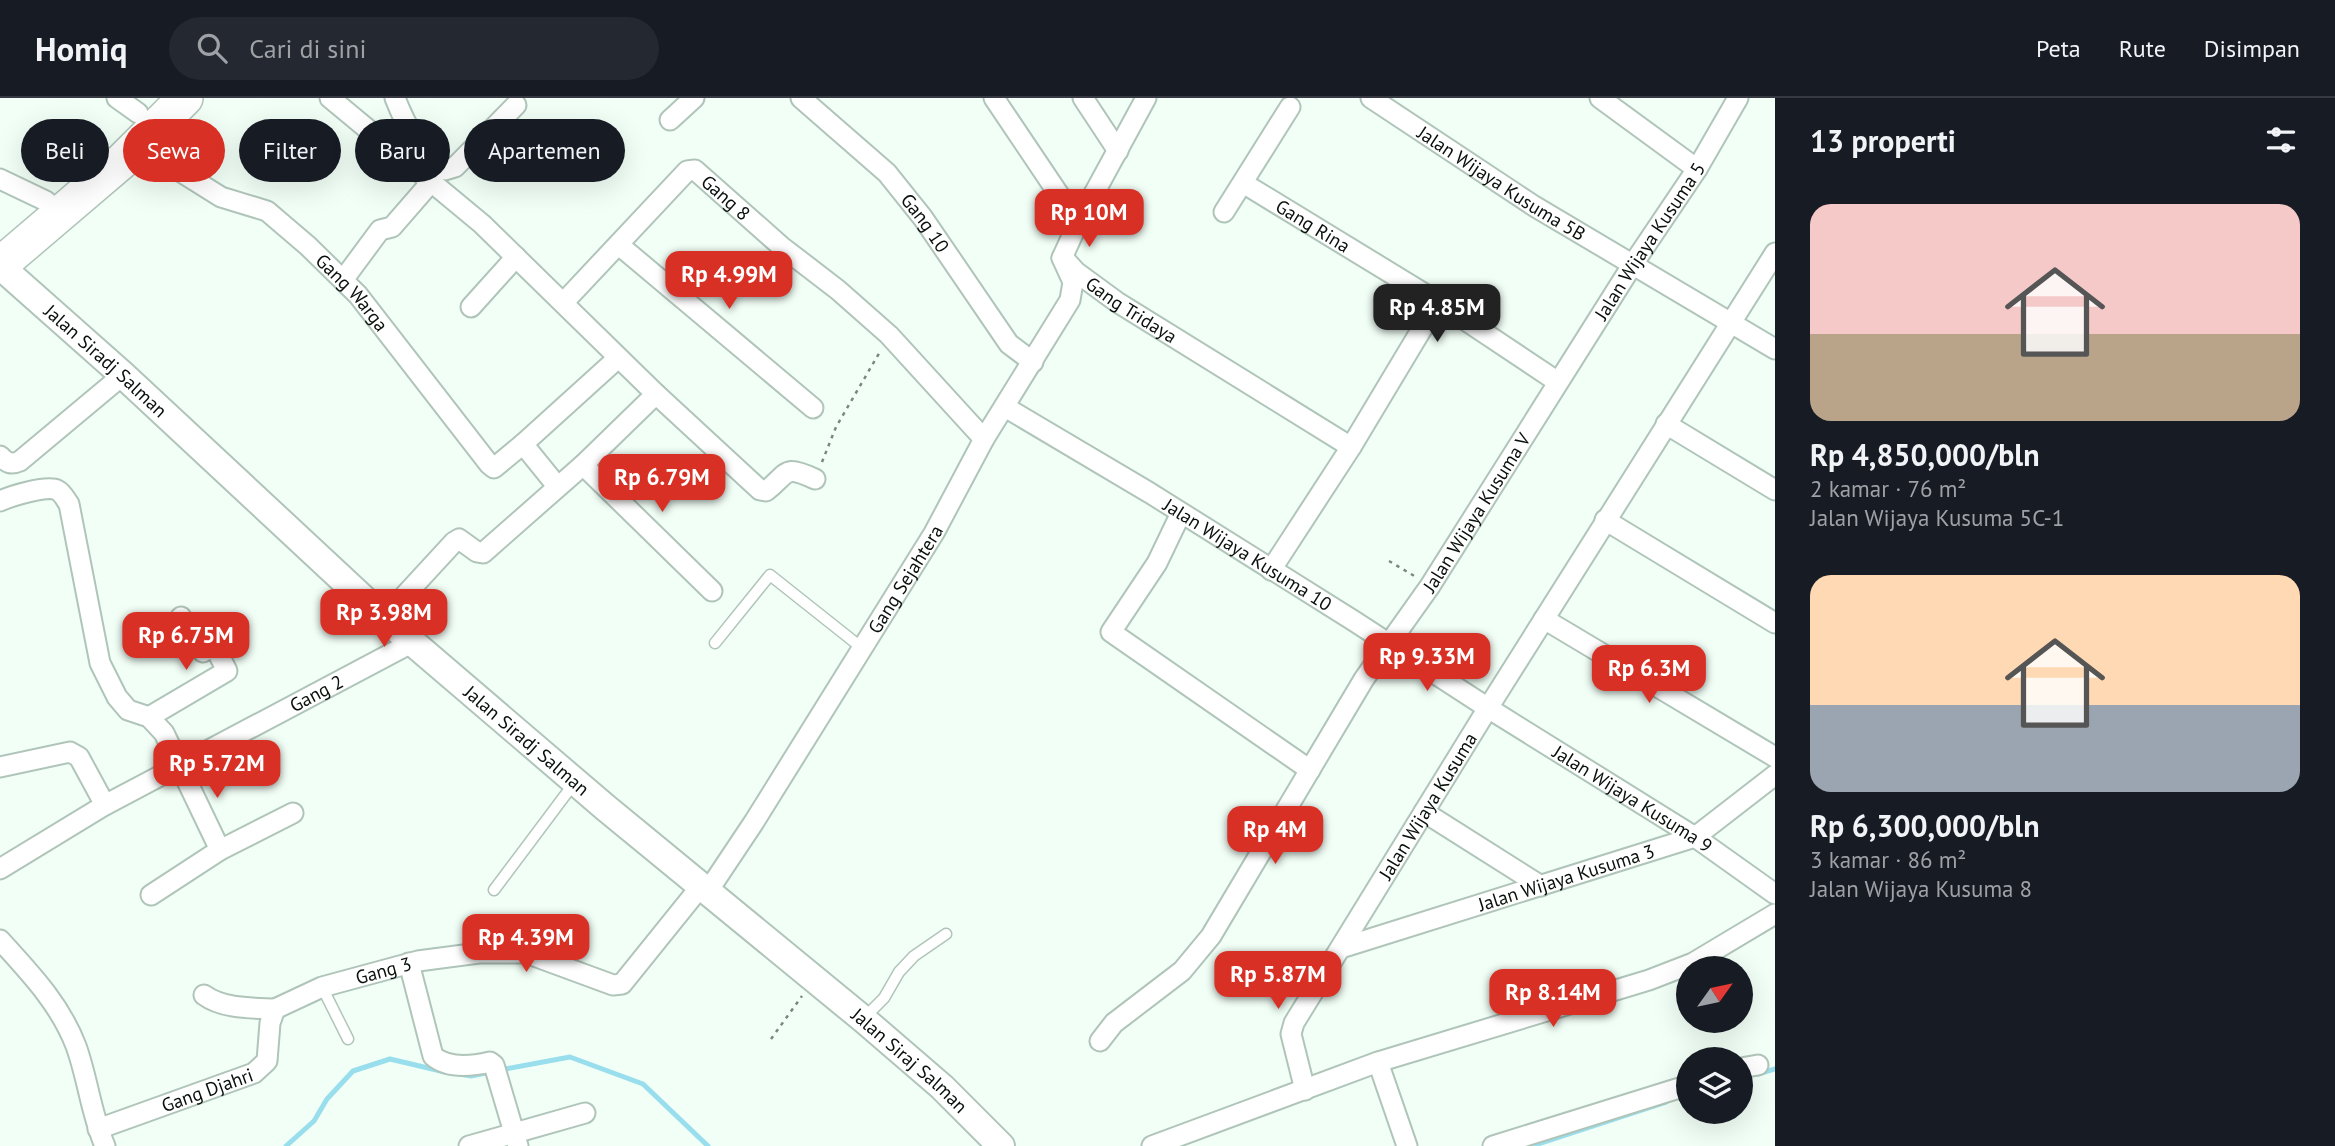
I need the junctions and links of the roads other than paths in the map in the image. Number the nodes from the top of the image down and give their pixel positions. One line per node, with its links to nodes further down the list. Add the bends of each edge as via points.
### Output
1 (185, 98): 14 (highway)
2 (330, 98): 15 (street)
3 (395, 98): 12 (street, via 414,138 445,170 455,167)
4 (694, 98): 16 (street)
5 (802, 98): 40 (street, Gang 10, via 887,173 1009,344)
6 (994, 98): 25 (street)
7 (1083, 98): 17 (street)
8 (1146, 98): 17 (street)
9 (1371, 98): 31 (street, Jalan Wijaya Kusuma 5B, via 1534,206)
10 (1600, 98): 18 (street)
11 (1738, 98): 18 (street, Jalan Wijaya Kusuma 5)
12 (516, 105)
13 (1290, 107): 22 (street)
14 (137, 113): 23 (highway); 32 (highway); 33 (street, Gang Warga, via 221,197 267,211)
15 (356, 119)
16 (670, 120)
17 (1118, 151): 25 (street)
18 (1697, 169): 31 (street, Jalan Wijaya Kusuma 5)
19 (0, 179): 23 (street)
20 (431, 182): 33 (street, via 392,227 380,230)
21 (433, 182): 29 (street)
22 (1244, 183): 24 (street); 35 (street, Gang Rina)
23 (46, 201): 26 (highway)
24 (1224, 212)
25 (1078, 223): 30 (street)
26 (0, 240)
27 (619, 245): 34 (street, Gang 8); 45 (street); 47 (street, Gang 8, via 687,172 695,170 889,335)
28 (1775, 253): 37 (street, Jalan Wijaya Kusuma)
29 (516, 257): 34 (street); 36 (street)
30 (1062, 258): 40 (street, Gang Sejahtera, via 1073,282 1070,300); 49 (street, Gang Tridaya, via 1101,291)
31 (1633, 264): 37 (street, Jalan Wijaya Kusuma 5B); 42 (street, Jalan Wijaya Kusuma 5)
32 (0, 265): 41 (street, Jalan Siradj Salman)
33 (343, 280): 48 (street, Gang Warga, via 489,464 494,468)
34 (564, 302): 39 (street)
35 (1438, 302): 42 (street, Gang Rina); 49 (street)
36 (471, 307)
37 (1730, 322): 38 (street, Jalan Wijaya Kusuma 5B); 46 (street, Jalan Wijaya Kusuma)
38 (1775, 349)
39 (618, 358): 43 (street); 48 (street)
40 (1033, 362): 44 (street, Gang Sejahtera)
41 (123, 375): 50 (street, via 20,461); 61 (street, Jalan Siradj Salman)
42 (1558, 382): 66 (street, Jalan Wijaya Kusuma V, via 1430,586)
43 (656, 394): 51 (street); 52 (street, via 760,490 766,491 789,471)
44 (1005, 407): 47 (street, Gang Sejahtera); 56 (street, Jalan Wijaya Kusuma 10)
45 (813, 408)
46 (1666, 424): 54 (street); 57 (street, Jalan Wijaya Kusuma)
47 (984, 439): 67 (street, Gang Sejahtera, via 934,533)
48 (523, 444): 53 (street)
49 (1351, 447): 58 (street)
50 (6, 460)
51 (583, 465): 53 (street); 59 (street)
52 (819, 471)
53 (557, 486): 61 (street, via 483,552 459,539 454,542)
54 (1775, 489)
55 (0, 501): 69 (street, via 54,488 69,503 100,663 128,710)
56 (1181, 513): 58 (street, Jalan Wijaya Kusuma 10); 73 (street, via 1157,563 1111,632)
57 (1605, 520): 62 (street, Jalan Wijaya Kusuma); 63 (street)
58 (1271, 570): 66 (street, Jalan Wijaya Kusuma 10)
59 (712, 591)
60 (181, 617): 69 (street, via 203,652 214,645 228,671)
61 (384, 618): 64 (street, Jalan Siradj Salman)
62 (1544, 619): 68 (street, Jalan Wijaya Kusuma); 70 (street)
63 (1775, 623)
64 (414, 642): 72 (street, Gang 2); 75 (street, Jalan Siradj Salman)
65 (715, 643): 67 (lane, via 771,575)
66 (1388, 644): 68 (street, Jalan Wijaya Kusuma 10); 73 (street, Jalan Wijaya Kusuma V)
67 (862, 648): 83 (street, Gang Sejahtera, via 761,810)
68 (1488, 708): 77 (street, Jalan Wijaya Kusuma); 79 (street, Jalan Wijaya Kusuma 9)
69 (149, 717): 72 (street, via 164,733)
70 (1775, 757)
71 (0, 767): 76 (street, via 70,752 79,757)
72 (179, 767): 76 (street, Gang 2); 80 (street)
73 (1310, 770): 98 (street, Jalan Wijaya Kusuma V, via 1211,936 1182,971 1114,1023)
74 (1775, 775): 79 (street, Jalan Wijaya Kusuma 3)
75 (575, 781): 83 (street, Jalan Siradj Salman); 84 (lane)
76 (106, 805): 81 (street, Gang 2)
77 (1424, 812): 82 (street); 90 (street, Jalan Wijaya Kusuma)
78 (293, 813): 80 (street)
79 (1695, 837): 82 (street, Jalan Wijaya Kusuma 3); 85 (street, Jalan Wijaya Kusuma 9)
80 (220, 850): 86 (street)
81 (0, 869)
82 (1541, 886): 90 (street, Jalan Wijaya Kusuma 3)
83 (704, 888): 91 (street, Gang 3, via 622,984 613,985 526,953 479,953); 92 (street, Jalan Siradj Salman)
84 (495, 890)
85 (1775, 894)
86 (151, 895)
87 (1775, 914): 99 (street, via 1693,963 1649,980)
88 (946, 934): 96 (lane, via 914,956)
89 (0, 940): 103 (street, via 59,1010 76,1047)
90 (1341, 948): 101 (street, Jalan Wijaya Kusuma, via 1291,1029)
91 (409, 963): 93 (street, Gang 3); 104 (street, via 433,1056 441,1062 472,1066 490,1062)
92 (813, 980): 96 (street, Jalan Siraj Salman)
93 (321, 987): 95 (street, Gang 3); 97 (lane)
94 (204, 995): 95 (street, via 213,1001)
95 (273, 1012): 103 (street, Gang Djahri, via 267,1061 254,1073)
96 (863, 1019): 106 (street, Jalan Siraj Salman)
97 (348, 1039)
98 (1100, 1041)
99 (1378, 1062): 101 (street); 108 (street)
100 (1676, 1089): 109 (street)
101 (1305, 1090): 107 (street)
102 (585, 1113): 104 (street)
103 (101, 1138)
104 (516, 1140): 105 (street)
105 (469, 1146)
106 (1001, 1146)
107 (1152, 1146)
108 (1407, 1146)
109 (1493, 1146)

